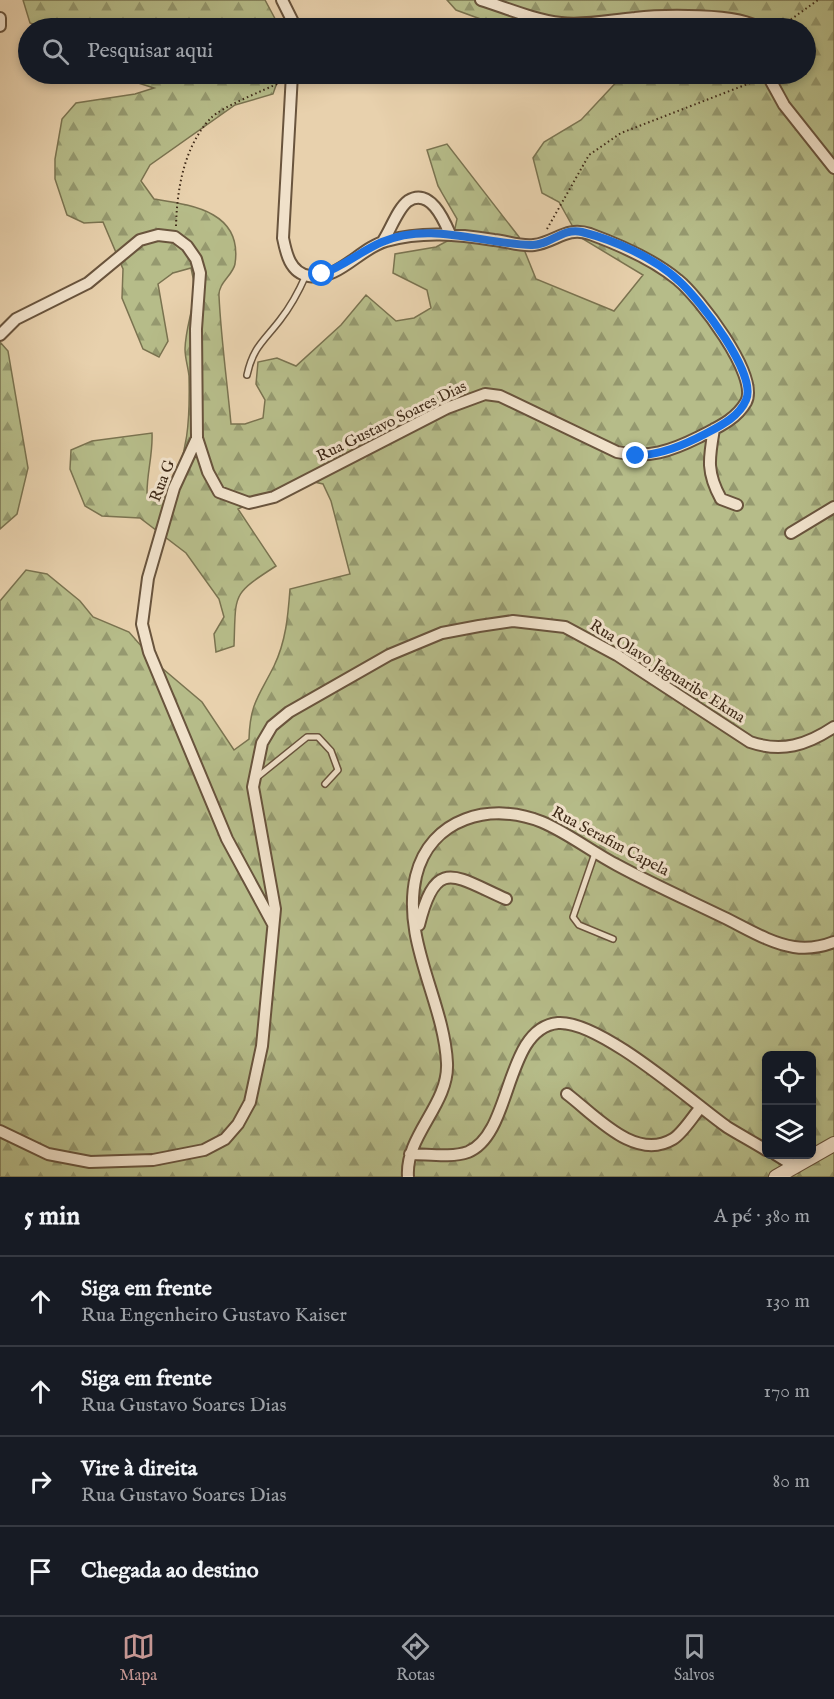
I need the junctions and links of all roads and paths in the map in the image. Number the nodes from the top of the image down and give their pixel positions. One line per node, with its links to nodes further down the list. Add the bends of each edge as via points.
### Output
1 (282, 0): 5 (street)
2 (481, 0): 6 (street)
3 (818, 0): 9 (path)
4 (0, 18): 10 (street)
5 (291, 18)
6 (544, 18)
7 (630, 18): 8 (street)
8 (701, 18)
9 (793, 18)
10 (0, 26)
11 (274, 84): 17 (path, via 212,116 191,146 177,201)
12 (292, 84): 20 (street, via 283,238 293,268)
13 (744, 84): 19 (path, via 621,133 589,155)
14 (772, 84): 15 (street)
15 (834, 168)
16 (450, 234): 18 (street, via 421,234); 18 (street, via 432,202 416,199 407,202); 19 (street)
17 (175, 237): 21 (street, via 158,235 141,240 88,283 16,319); 24 (street, Rua G, via 188,246 200,273)
18 (383, 241): 20 (street, via 341,267)
19 (538, 244): 23 (street, Rua Gustavo Soares Dias, via 564,232 584,232 649,260 679,280 728,345 748,384 746,401 738,412)
20 (306, 275): 22 (lane, via 296,297 258,345)
21 (0, 335)
22 (247, 375)
23 (714, 429): 24 (street, Rua Gustavo Soares Dias, via 659,454 636,456 617,452 500,396 485,394 447,408 274,497 249,503 219,492); 25 (street, via 710,477 721,499)
24 (197, 438): 33 (street, Rua G, via 174,488 148,578 143,634 227,839)
25 (737, 505)
26 (834, 507): 27 (street)
27 (791, 533)
28 (834, 726): 29 (street, Rua Olavo Jaguaribe Ekma, via 794,747 762,746 565,627 513,621 442,633 389,655 289,712 272,726 262,743)
29 (254, 780): 30 (lane, via 307,737 318,736 338,764 338,770); 33 (street, Rua Olavo Jaguaribe Ekma, via 256,812 275,899)
30 (325, 784)
31 (595, 852): 34 (street, Rua Serafim Capela, via 543,822 518,815 488,812 466,818 434,838 423,858 414,898); 35 (lane, via 573,917 579,925); 36 (street, Rua Serafim Capela, via 771,940 807,948)
32 (506, 899): 34 (street, via 463,880 436,881 425,900)
33 (273, 924): 39 (street, Rua Olavo Jaguaribe Ekma, via 266,1011 250,1102 225,1139 204,1150 153,1160 90,1162 48,1154)
34 (417, 934): 42 (street, Rua Serafim Capela, via 447,1063 441,1091)
35 (613, 939)
36 (834, 942)
37 (567, 1094): 38 (street, via 630,1142 653,1145 674,1139)
38 (701, 1107): 41 (street); 42 (street, via 601,1036 572,1025 552,1024 535,1034 523,1052 490,1130 476,1148 461,1154)
39 (0, 1131)
40 (834, 1144): 44 (street)
41 (762, 1148)
42 (410, 1154): 45 (street, Rua Serafim Capela)
43 (782, 1159): 44 (street)
44 (796, 1167): 46 (street)
45 (408, 1177)
46 (776, 1177)

